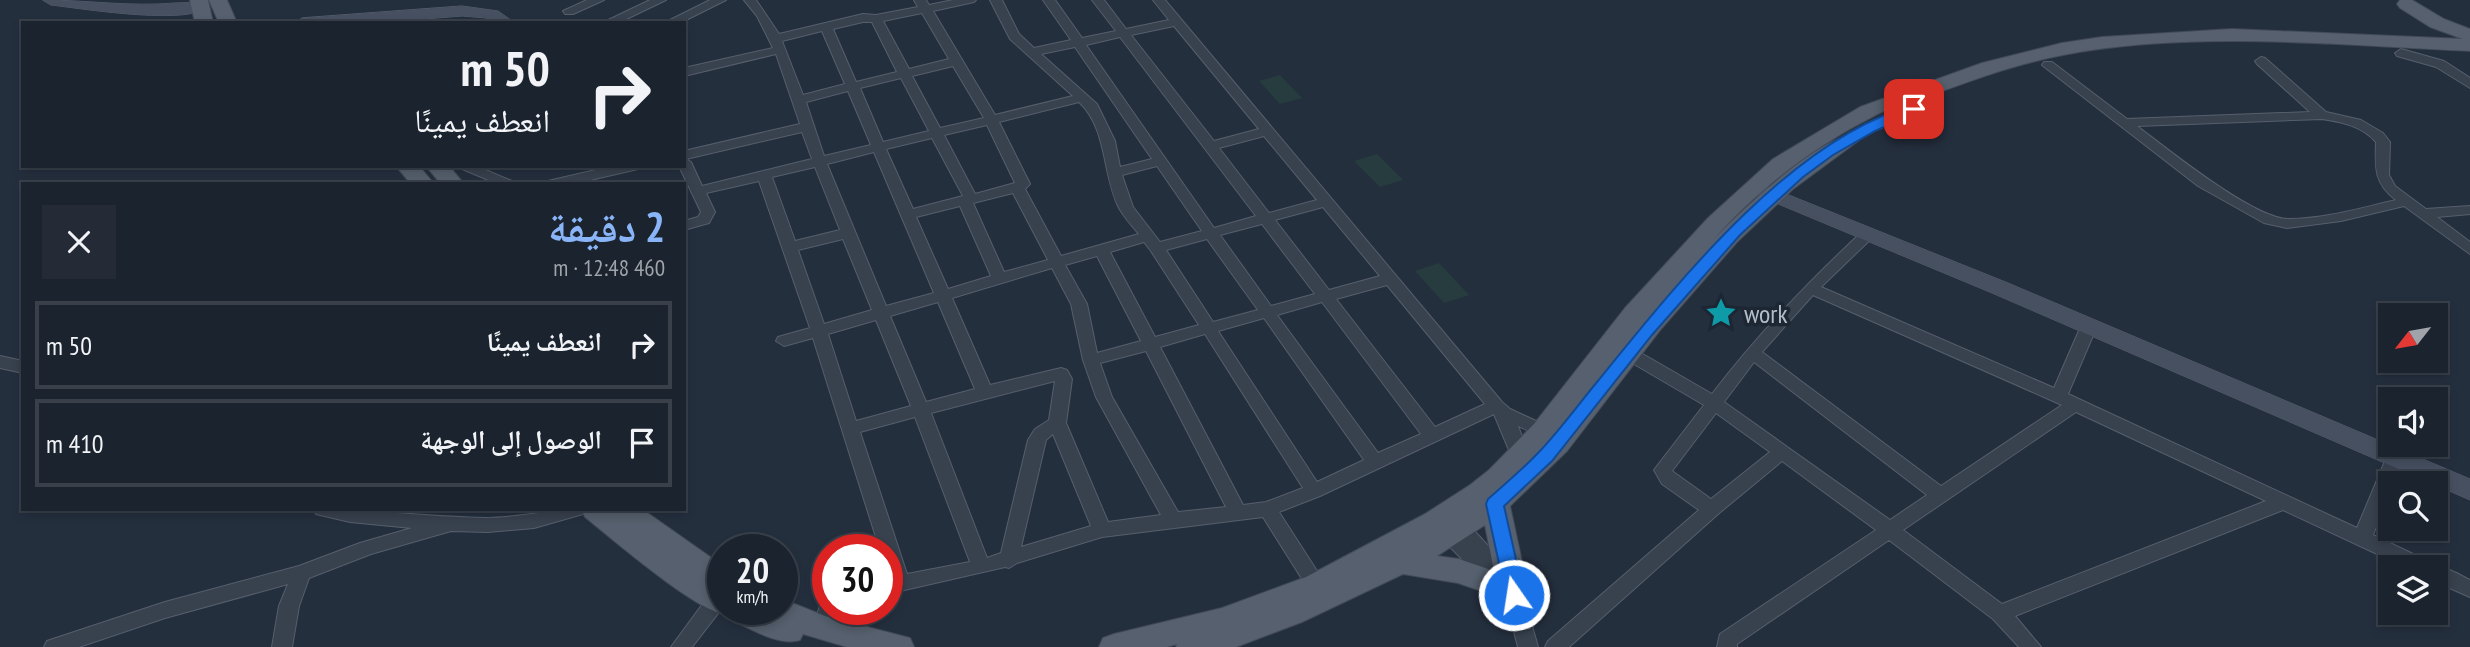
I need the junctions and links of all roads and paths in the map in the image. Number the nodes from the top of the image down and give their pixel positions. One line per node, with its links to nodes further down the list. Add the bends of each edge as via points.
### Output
1 (51, 0): 15 (street, via 141,11)
2 (218, 0): 17 (main road)
3 (598, 0): 14 (street)
4 (660, 0): 20 (street)
5 (720, 0): 21 (street)
6 (750, 0): 27 (street)
7 (970, 0): 13 (street)
8 (996, 0): 29 (street, via 1014,36)
9 (1049, 0): 26 (street)
10 (1098, 0): 24 (street)
11 (1158, 0): 22 (street)
12 (2406, 4): 25 (main road, via 2437,23)
13 (923, 5): 16 (street); 32 (street)
14 (571, 6)
15 (200, 10)
16 (876, 19): 23 (street); 36 (street)
17 (227, 21)
18 (329, 21): 19 (street, via 462,11 488,12)
19 (505, 21)
20 (613, 21)
21 (686, 22)
22 (1176, 22): 24 (street); 47 (street)
23 (826, 26): 27 (street); 38 (street)
24 (1124, 34): 26 (street); 50 (street)
25 (2470, 35)
26 (1079, 43): 29 (street); 40 (street)
27 (777, 45): 35 (street); 39 (street)
28 (2470, 45): 30 (main road)
29 (1032, 52): 41 (street)
30 (2452, 52): 31 (main road); 43 (main road, via 2232,35 2102,43 1989,67)
31 (2401, 53): 34 (main road, via 2204,46 2123,52); 37 (street, via 2440,64)
32 (956, 61): 36 (street); 44 (street)
33 (2261, 61): 42 (street)
34 (2048, 65): 43 (main road); 45 (street)
35 (686, 71)
36 (903, 73): 38 (street); 48 (street)
37 (2470, 84)
38 (852, 86): 39 (street); 49 (street)
39 (797, 100): 46 (street)
40 (1119, 100): 41 (street); 53 (street)
41 (1087, 102): 44 (street); 58 (street, via 1108,141)
42 (2322, 115): 45 (street); 68 (street, via 2350,120 2380,136 2385,147 2382,175)
43 (1876, 116): 65 (main road, via 1810,144)
44 (991, 119): 48 (street); 63 (street, via 1023,182)
45 (2124, 123): 68 (street, via 2203,183 2269,220 2287,224 2342,217)
46 (806, 127): 51 (street); 52 (street)
47 (1266, 131): 50 (street); 67 (street)
48 (935, 132): 49 (street); 66 (street)
49 (879, 146): 52 (street); 70 (street)
50 (1209, 147): 72 (street)
51 (686, 155)
52 (818, 160): 59 (street); 75 (street)
53 (1161, 161): 58 (street); 74 (street)
54 (686, 166): 64 (street)
55 (409, 168): 60 (main road)
56 (624, 168): 62 (street)
57 (449, 171): 61 (street)
58 (1114, 173): 77 (street, via 1126,208)
59 (764, 175): 64 (street); 78 (street)
60 (420, 182)
61 (502, 182)
62 (562, 182)
63 (1017, 188): 66 (street); 81 (street)
64 (699, 191): 73 (street, via 708,215)
65 (1765, 191): 76 (street); 94 (main road); 106 (main road, via 1716,223 1634,314)
66 (968, 200): 70 (street); 82 (street)
67 (1324, 202): 72 (street); 83 (street)
68 (2404, 202): 71 (street)
69 (2470, 210): 71 (street)
70 (909, 214): 85 (street)
71 (2422, 214): 80 (street)
72 (1264, 218): 74 (street); 86 (street)
73 (686, 225)
74 (1210, 232): 77 (street); 87 (street)
75 (848, 233): 78 (street); 88 (street)
76 (1869, 233): 84 (street); 89 (street)
77 (1152, 242): 79 (street); 90 (street)
78 (789, 247): 91 (street)
79 (1101, 249): 81 (street); 93 (street)
80 (2470, 249)
81 (1058, 261): 82 (street); 96 (street, via 1082,312)
82 (999, 278): 85 (street)
83 (1389, 279): 86 (street); 102 (street)
84 (1811, 288): 95 (street); 100 (street)
85 (943, 296): 88 (street); 99 (street)
86 (1325, 297): 87 (street); 107 (street)
87 (1269, 312): 90 (street); 111 (street)
88 (882, 313): 91 (street); 103 (street)
89 (2089, 326): 100 (street); 110 (street)
90 (1210, 328): 93 (street); 113 (street)
91 (819, 331): 92 (street); 105 (street)
92 (784, 341)
93 (1149, 345): 96 (street); 123 (street)
94 (1628, 353): 101 (street); 116 (main road, via 1546,456)
95 (1752, 353): 101 (street); 114 (street)
96 (1091, 359): 124 (street, via 1104,397)
97 (0, 362): 98 (street)
98 (21, 367)
99 (985, 392): 103 (street); 104 (street, via 1061,374)
100 (2066, 401): 114 (street); 115 (street)
101 (1714, 403): 108 (street); 118 (street, via 1663,472)
102 (1500, 410): 106 (street); 107 (street); 109 (street)
103 (919, 411): 105 (street); 134 (street)
104 (1057, 423): 127 (street); 132 (street, via 1037,440)
105 (850, 429): 129 (street)
106 (1543, 431): 109 (main road)
107 (1432, 436): 111 (street)
108 (1782, 452): 118 (street); 128 (street)
109 (1520, 454): 126 (main road)
110 (2394, 459): 112 (street); 130 (street)
111 (1375, 461): 113 (street)
112 (2470, 490)
113 (1314, 491): 117 (street)
114 (1941, 496): 128 (street)
115 (2281, 503): 130 (street); 143 (street)
116 (1495, 504): 126 (main road); 141 (main road)
117 (1268, 509): 123 (street); 139 (street)
118 (1712, 509): 155 (street)
119 (332, 511): 125 (street)
120 (570, 511): 125 (street, via 534,520)
121 (597, 511): 140 (main road, via 658,561)
122 (624, 511): 137 (main road)
123 (1238, 512): 124 (street)
124 (1173, 520): 127 (street)
125 (450, 524): 135 (street)
126 (1449, 525): 133 (main road); 139 (main road); 141 (street)
127 (1102, 530): 132 (street)
128 (1890, 530): 143 (street); 156 (street, via 1727,640)
129 (879, 534)
130 (2362, 539): 131 (street)
131 (2397, 555)
132 (1009, 561): 134 (street)
133 (1402, 562): 141 (main road, via 1459,571); 153 (main road, via 1309,607)
134 (981, 568): 138 (street)
135 (302, 573): 148 (street, via 177,606); 149 (street, via 289,606)
136 (2448, 579): 142 (street)
137 (707, 582)
138 (903, 582)
139 (1316, 585): 152 (main road, via 1225,620)
140 (707, 588)
141 (1509, 589): 154 (street)
142 (2470, 589)
143 (2000, 613): 157 (street)
144 (707, 618): 150 (street)
145 (798, 618): 147 (main road)
146 (798, 620): 147 (main road)
147 (826, 628): 151 (main road)
148 (54, 647)
149 (282, 647)
150 (681, 647)
151 (899, 647)
152 (1114, 647)
153 (1191, 647)
154 (1528, 647)
155 (1555, 647)
156 (1727, 647)
157 (2031, 647)

